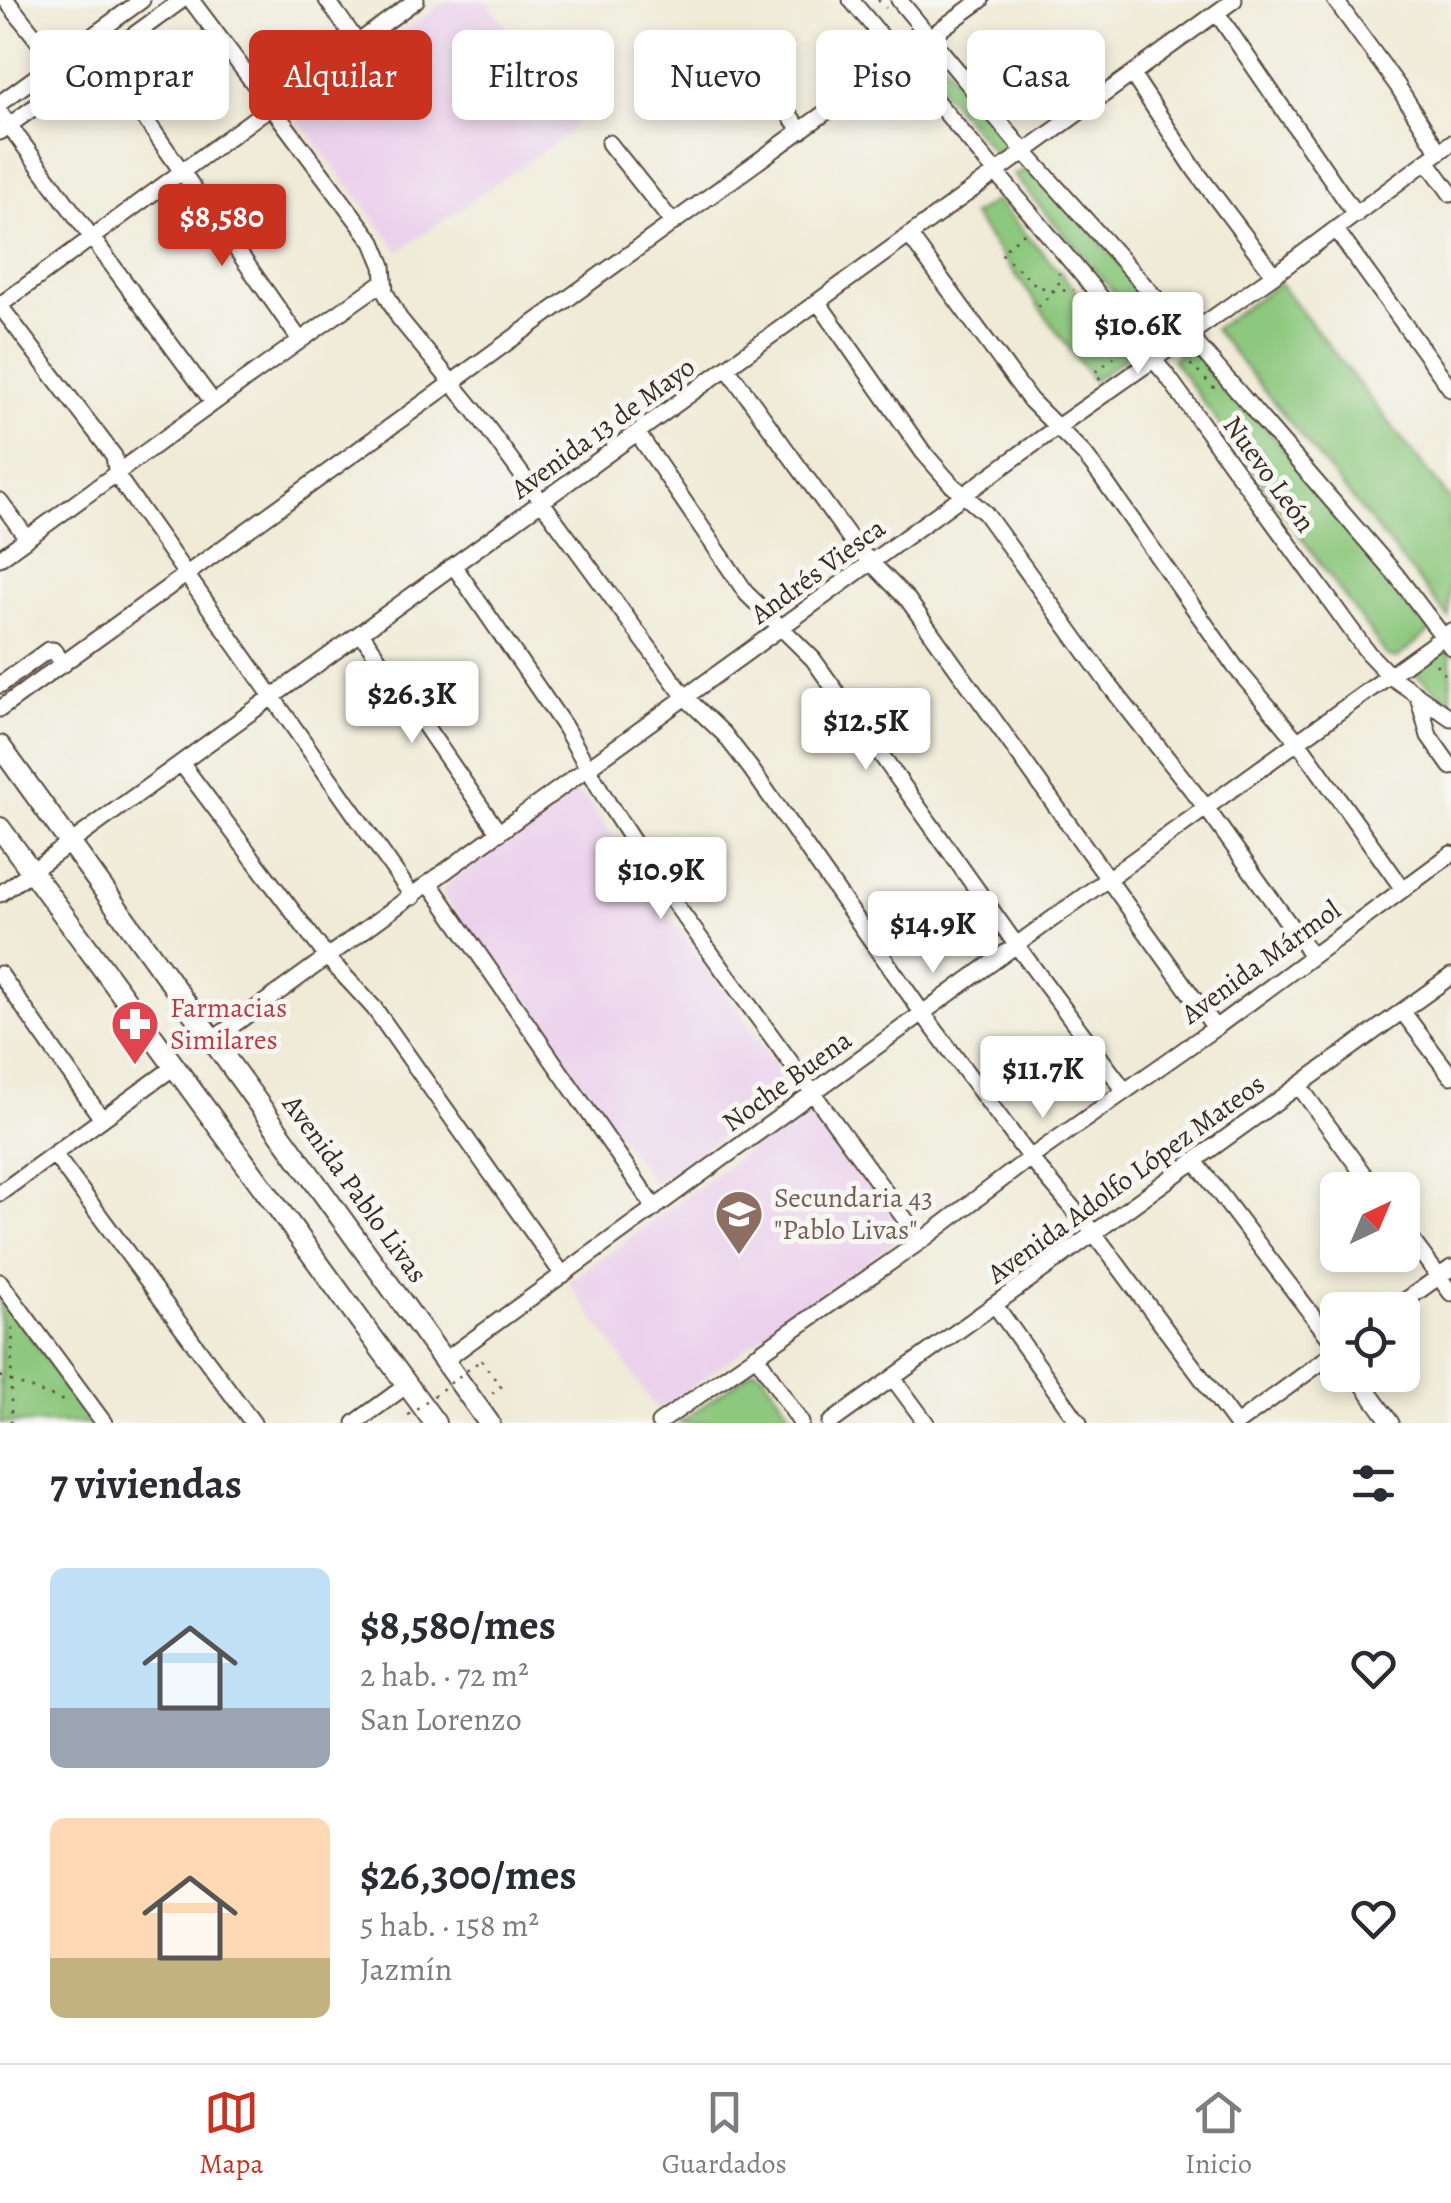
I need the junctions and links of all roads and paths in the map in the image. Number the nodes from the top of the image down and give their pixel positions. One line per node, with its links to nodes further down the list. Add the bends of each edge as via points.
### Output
1 (6, 0): 15 (street)
2 (141, 0): 16 (street)
3 (182, 0): 17 (street)
4 (191, 0): 25 (street)
5 (328, 0): 18 (street)
6 (416, 0): 19 (street)
7 (852, 0): 20 (street, Nuevo León)
8 (899, 0): 14 (street, Nuevo León)
9 (906, 0): 14 (street)
10 (981, 0): 22 (street)
11 (1234, 0): 13 (street, Avenida 13 de Mayo)
12 (1335, 0): 39 (street)
13 (1217, 13): 24 (street, Avenida 13 de Mayo); 43 (street)
14 (916, 19): 21 (street, Nuevo León)
15 (30, 30)
16 (100, 30)
17 (141, 30)
18 (349, 30)
19 (376, 30)
20 (877, 30)
21 (926, 30)
22 (939, 30)
23 (947, 56): 38 (street, Nuevo León)
24 (1132, 74): 38 (street, Avenida 13 de Mayo); 50 (street)
25 (249, 77)
26 (30, 80): 27 (street)
27 (0, 102)
28 (30, 105): 35 (street)
29 (947, 113): 40 (street, Nuevo León)
30 (146, 120): 41 (street)
31 (255, 120): 41 (street)
32 (281, 120): 51 (street, via 373,242)
33 (793, 120): 36 (street)
34 (816, 120): 36 (street)
35 (3, 123): 48 (street)
36 (801, 131): 44 (street)
37 (609, 142): 44 (street)
38 (1023, 150): 40 (street, Avenida 13 de Mayo); 57 (street, Nuevo León)
39 (1439, 152): 42 (street); 43 (street, Andrés Viesca)
40 (995, 171): 47 (street, Avenida 13 de Mayo); 60 (street, Nuevo León)
41 (182, 172): 48 (street); 58 (street)
42 (1451, 194)
43 (1356, 215): 46 (street, Andrés Viesca)
44 (674, 224): 62 (street)
45 (1029, 230): 53 (path, via 1002,253 1037,286)
46 (1336, 230): 50 (street, Andrés Viesca); 63 (street)
47 (909, 235): 54 (street, Avenida 13 de Mayo); 66 (street)
48 (92, 237): 55 (street); 65 (street)
49 (1060, 275): 53 (path)
50 (1274, 275): 57 (street, Andrés Viesca)
51 (383, 282): 58 (street); 62 (street, via 399,318)
52 (1074, 282): 53 (path, via 1085,294)
53 (1054, 290): 56 (path)
54 (818, 302): 61 (street, Avenida 13 de Mayo); 69 (street, via 924,452)
55 (0, 305): 68 (street, via 114,456)
56 (1038, 307)
57 (1188, 335): 60 (street, Andrés Viesca); 79 (street, Nuevo León)
58 (300, 340): 65 (street)
59 (1130, 346): 64 (path, via 1094,372)
60 (1154, 360): 64 (street, Andrés Viesca); 83 (street, Nuevo León)
61 (728, 369): 67 (street, Avenida 13 de Mayo); 74 (street)
62 (453, 384): 71 (street); 76 (street)
63 (1451, 389)
64 (1109, 391): 66 (street, Andrés Viesca)
65 (212, 402): 68 (street)
66 (1056, 428): 69 (street, Andrés Viesca); 92 (street, via 1084,454 1236,668)
67 (638, 434): 71 (street, Avenida 13 de Mayo); 77 (street, via 747,594)
68 (118, 476): 72 (street); 76 (street)
69 (964, 496): 74 (street, Andrés Viesca); 97 (street, via 985,513)
70 (0, 501): 72 (street)
71 (542, 502): 75 (street, Avenida 13 de Mayo); 89 (street)
72 (27, 538): 73 (street)
73 (0, 558)
74 (871, 563): 77 (street, Andrés Viesca); 103 (street, via 908,600)
75 (454, 566): 78 (street, Avenida 13 de Mayo); 96 (street)
76 (188, 574): 81 (street); 88 (street)
77 (782, 628): 89 (street, Andrés Viesca); 108 (street, via 824,672)
78 (360, 633): 88 (street, Avenida 13 de Mayo); 99 (street)
79 (1449, 638): 83 (street, Noche Buena)
80 (1430, 656): 84 (path)
81 (64, 664): 82 (street, via 48,650); 86 (street)
82 (24, 668): 85 (street); 86 (street)
83 (1390, 676): 87 (street, Nuevo León); 92 (street, Noche Buena)
84 (1451, 682)
85 (0, 684)
86 (37, 684): 90 (street)
87 (1418, 696): 91 (street, Nuevo León); 95 (street, via 1429,736)
88 (275, 697): 94 (street, Avenida 13 de Mayo); 107 (street)
89 (685, 697): 96 (street, Andrés Viesca); 114 (street, via 751,769)
90 (0, 709)
91 (1451, 718)
92 (1298, 743): 97 (street, Noche Buena); 105 (street)
93 (0, 746): 100 (main road, Avenida Pablo Livas)
94 (181, 763): 100 (street, Avenida 13 de Mayo); 110 (street)
95 (1451, 767)
96 (590, 769): 99 (street, Andrés Viesca); 121 (street, via 660,882)
97 (1207, 809): 103 (street, Noche Buena); 109 (street)
98 (0, 828): 102 (main road)
99 (499, 833): 104 (street, Andrés Viesca)
100 (70, 842): 102 (street, Avenida 13 de Mayo); 116 (main road, Avenida Pablo Livas)
101 (1451, 854): 105 (street, Avenida Mármol)
102 (31, 871): 106 (street, Avenida 13 de Mayo); 117 (main road)
103 (1110, 878): 108 (street, Noche Buena); 115 (street)
104 (430, 884): 107 (street, Andrés Viesca); 129 (street)
105 (1403, 889): 109 (street, Avenida Mármol)
106 (0, 894)
107 (413, 896): 110 (street, Andrés Viesca)
108 (1017, 946): 114 (street, Noche Buena); 120 (street)
109 (1312, 956): 115 (street, Avenida Mármol)
110 (327, 957): 116 (street, Andrés Viesca); 134 (street, via 396,1036)
111 (0, 974): 122 (street)
112 (1451, 976): 113 (street, Avenida Adolfo López Mateos)
113 (1402, 1011): 118 (street); 119 (street, Avenida Adolfo López Mateos)
114 (921, 1012): 121 (street, Noche Buena); 124 (street)
115 (1215, 1028): 120 (street, Avenida Mármol)
116 (214, 1039): 142 (main road, Avenida Pablo Livas)
117 (174, 1066): 122 (street); 147 (main road)
118 (1451, 1076)
119 (1298, 1086): 125 (street, Avenida Adolfo López Mateos); 127 (street)
120 (1125, 1091): 124 (street, Avenida Mármol)
121 (813, 1094): 129 (street, Noche Buena); 131 (street)
122 (102, 1119): 123 (street)
123 (54, 1154): 128 (street); 153 (street)
124 (1030, 1158): 130 (street); 131 (street, Avenida Mármol)
125 (1194, 1160): 130 (street, Avenida Adolfo López Mateos); 140 (street)
126 (0, 1170): 128 (street)
127 (1362, 1172)
128 (5, 1189)
129 (655, 1208): 134 (street, Noche Buena)
130 (1094, 1233): 139 (street, Avenida Adolfo López Mateos); 162 (street)
131 (921, 1241): 141 (street, Avenida Mármol)
132 (1420, 1246): 133 (street)
133 (1445, 1272): 136 (street); 137 (street)
134 (563, 1274): 142 (street, Noche Buena)
135 (0, 1282): 138 (street)
136 (1417, 1292)
137 (1451, 1293)
138 (13, 1300): 146 (path); 151 (street)
139 (995, 1305): 145 (street, Avenida Adolfo López Mateos); 161 (street)
140 (1320, 1326)
141 (756, 1355): 157 (street, Avenida Mármol); 158 (street)
142 (444, 1360): 156 (main road, Avenida Pablo Livas)
143 (1320, 1363): 162 (street)
144 (0, 1376): 146 (path)
145 (893, 1378): 159 (street, Avenida Adolfo López Mateos); 160 (street)
146 (12, 1381): 151 (path); 152 (path)
147 (407, 1385): 154 (street); 155 (main road)
148 (501, 1388): 150 (path, bridge, via 481,1360)
149 (1368, 1392): 163 (street)
150 (408, 1415)
151 (101, 1419)
152 (11, 1423)
153 (253, 1423)
154 (355, 1423)
155 (435, 1423)
156 (489, 1423)
157 (659, 1423)
158 (802, 1423)
159 (830, 1423)
160 (926, 1423)
161 (1079, 1423)
162 (1236, 1423)
163 (1391, 1423)

